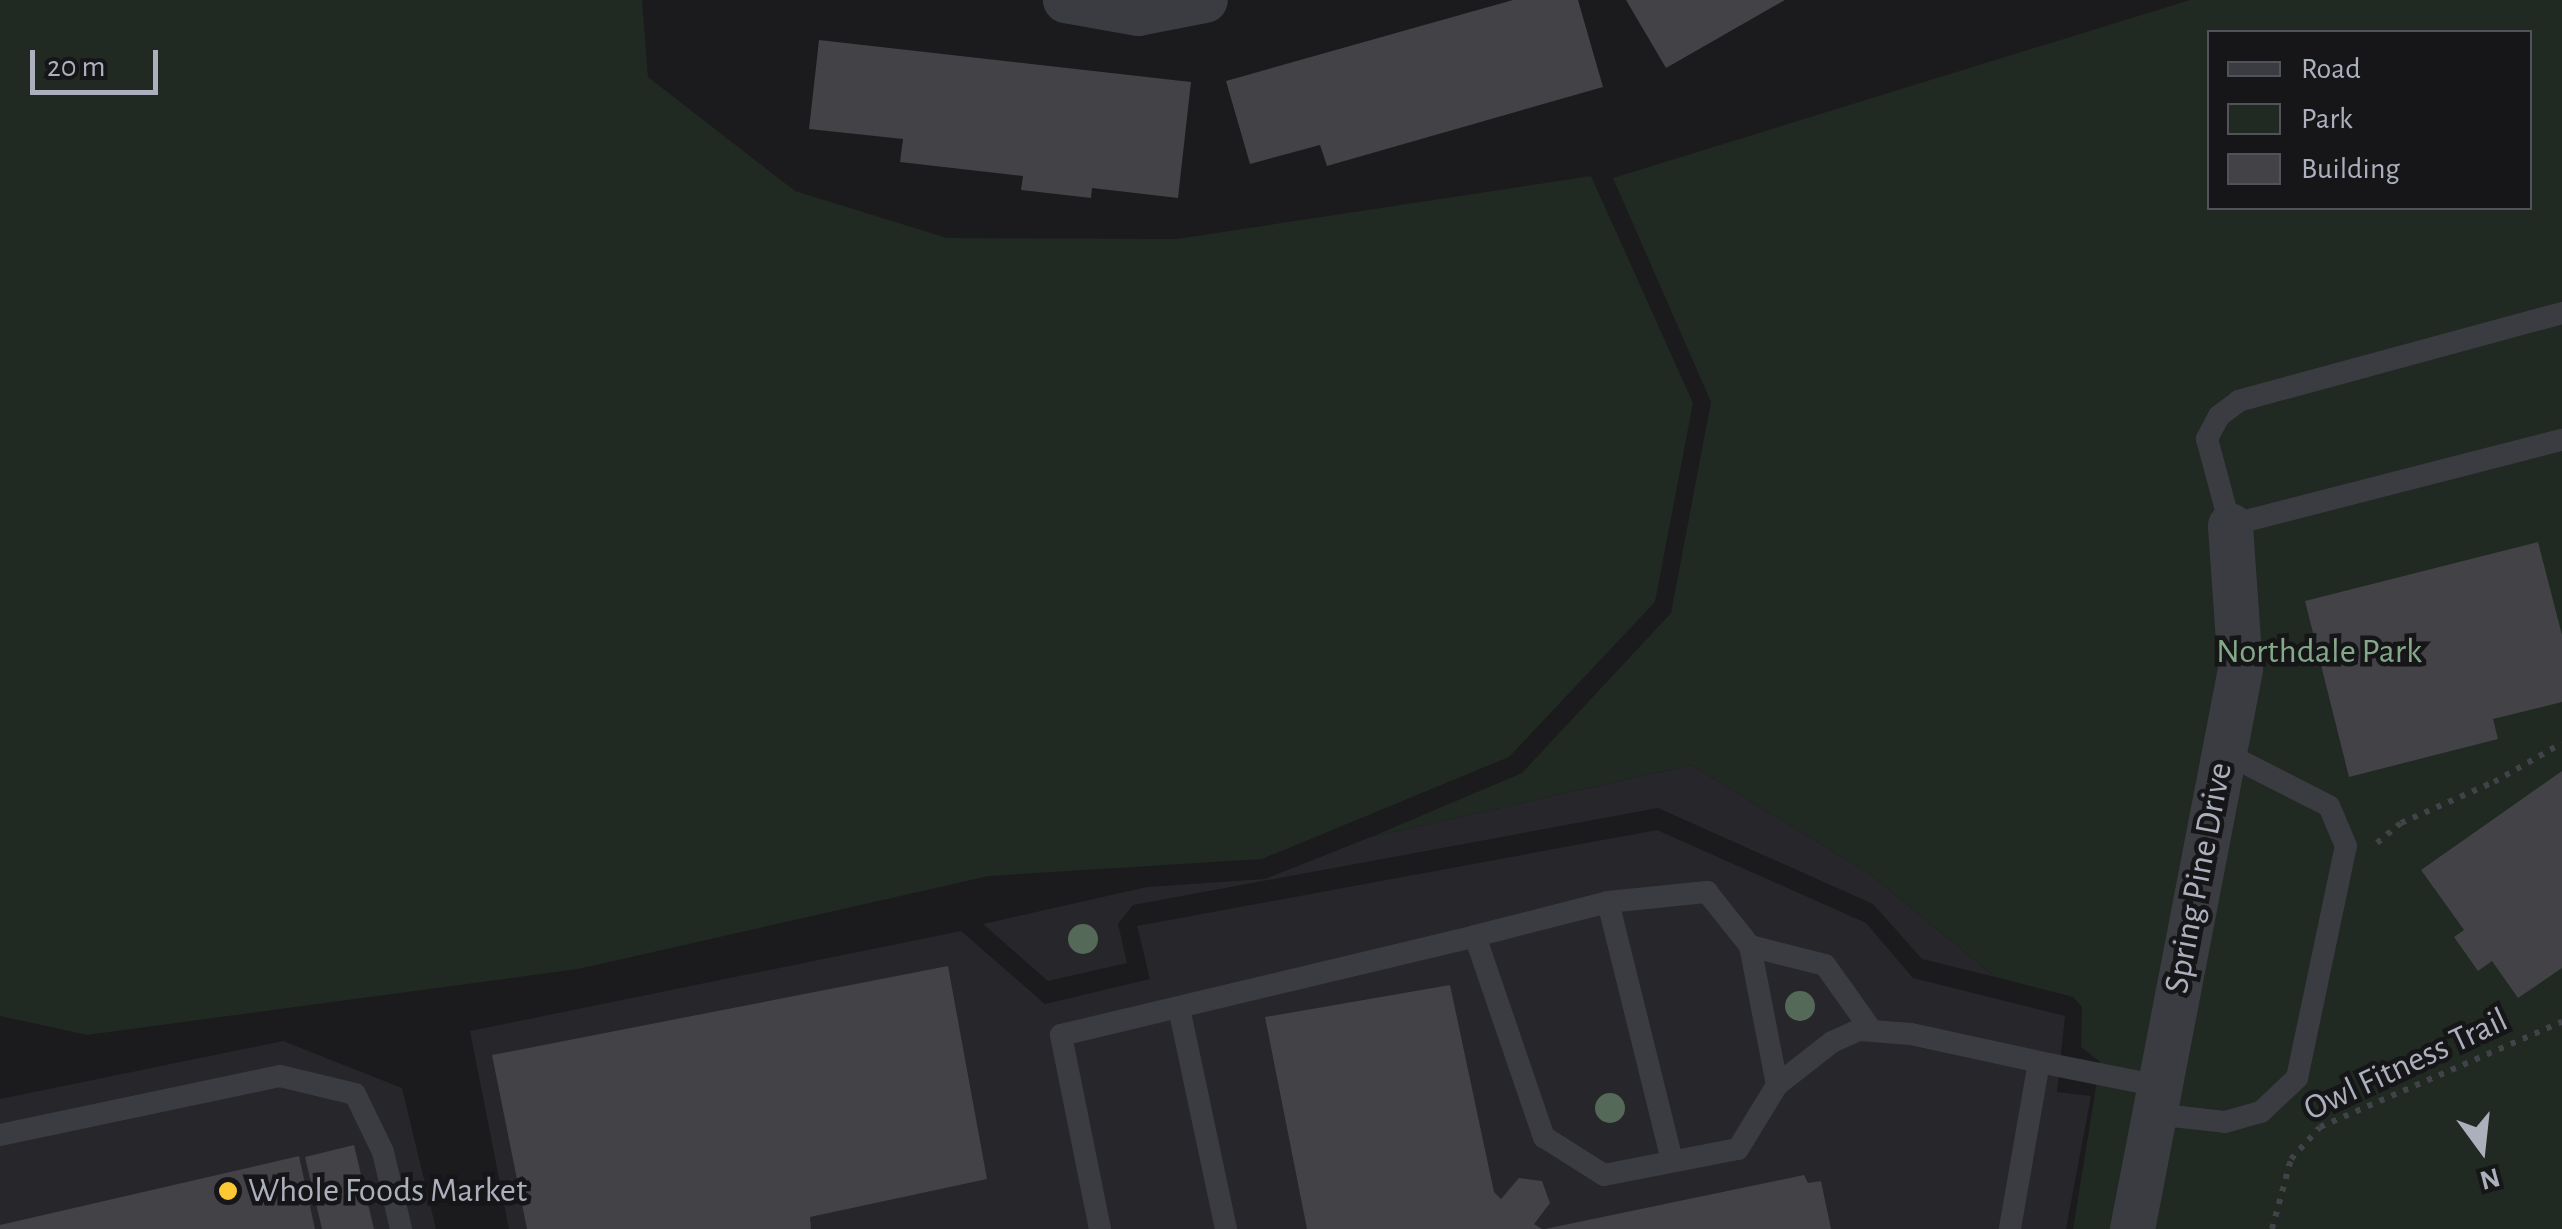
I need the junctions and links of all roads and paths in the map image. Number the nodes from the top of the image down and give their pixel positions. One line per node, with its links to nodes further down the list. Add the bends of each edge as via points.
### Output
1 (1065, 0): 2 (street, via 1138,13)
2 (1205, 0)
3 (2562, 312): 5 (lane, via 2239,402 2219,416 2207,439)
4 (2562, 440): 5 (lane)
5 (2230, 525): 7 (street, Spring Pine Drive, via 2240,669)
6 (2562, 743): 8 (path, via 2402,822 2380,842)
7 (2224, 752): 8 (lane, via 2329,806); 17 (street, Spring Pine Drive)
8 (2346, 846): 17 (lane, via 2297,1078 2261,1112 2225,1122)
9 (1608, 902): 10 (lane); 11 (lane, via 1708,892); 19 (lane)
10 (1475, 936): 12 (lane); 19 (lane, via 1544,1137 1604,1175)
11 (1750, 946): 14 (lane, via 1825,964); 16 (lane)
12 (1179, 1008): 21 (lane, via 1061,1035); 22 (lane)
13 (2562, 1022): 25 (path, Owl Fitness Trail, via 2320,1127 2291,1160)
14 (1870, 1028): 15 (lane); 16 (lane, via 1832,1042)
15 (2039, 1062): 17 (lane); 23 (lane)
16 (1778, 1084): 19 (lane, via 1738,1149)
17 (2156, 1100): 24 (street, Spring Pine Drive)
18 (0, 1136): 20 (lane, via 280,1076 356,1094 383,1152)
19 (1672, 1162)
20 (401, 1229)
21 (1100, 1229)
22 (1226, 1229)
23 (2010, 1229)
24 (2132, 1229)
25 (2272, 1229)

